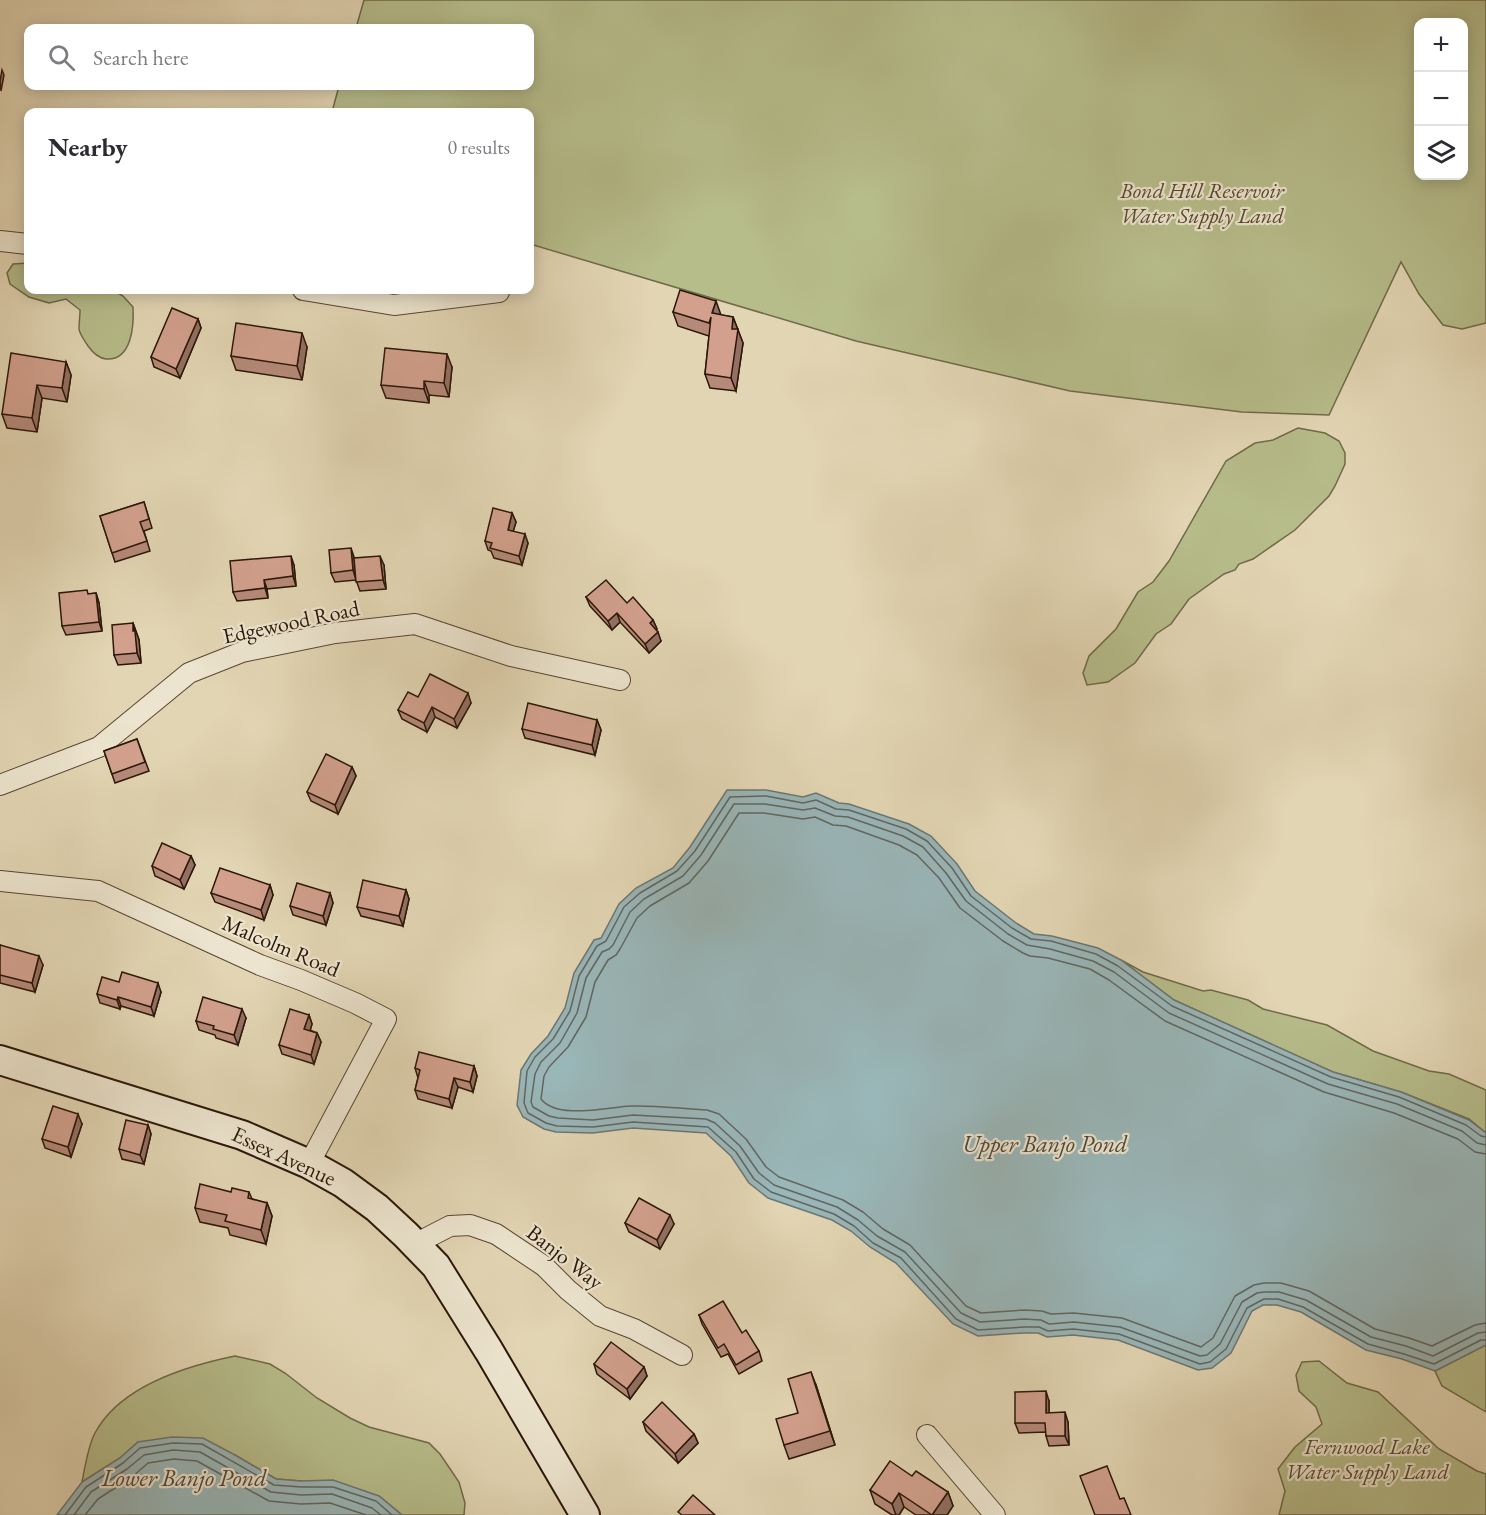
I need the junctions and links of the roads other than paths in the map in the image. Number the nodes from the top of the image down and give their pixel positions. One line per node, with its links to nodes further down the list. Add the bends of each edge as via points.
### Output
1 (0, 241): 2 (street)
2 (24, 244)
3 (327, 294): 4 (street, via 394,305)
4 (484, 294)
5 (620, 680): 6 (street, Edgewood Road, via 511,656 415,624 335,633 242,652 189,673 99,747)
6 (0, 785)
7 (0, 881): 9 (street, Malcolm Road, via 98,891 386,1019)
8 (0, 1060): 9 (street, Essex Avenue, via 242,1135)
9 (309, 1164): 10 (street, Essex Avenue, via 377,1208)
10 (415, 1244): 11 (street, Banjo Way, via 450,1226 470,1225 496,1234 544,1266 600,1316); 13 (street, Essex Avenue, via 436,1266)
11 (682, 1355)
12 (927, 1436): 14 (street)
13 (585, 1515)
14 (995, 1515)

